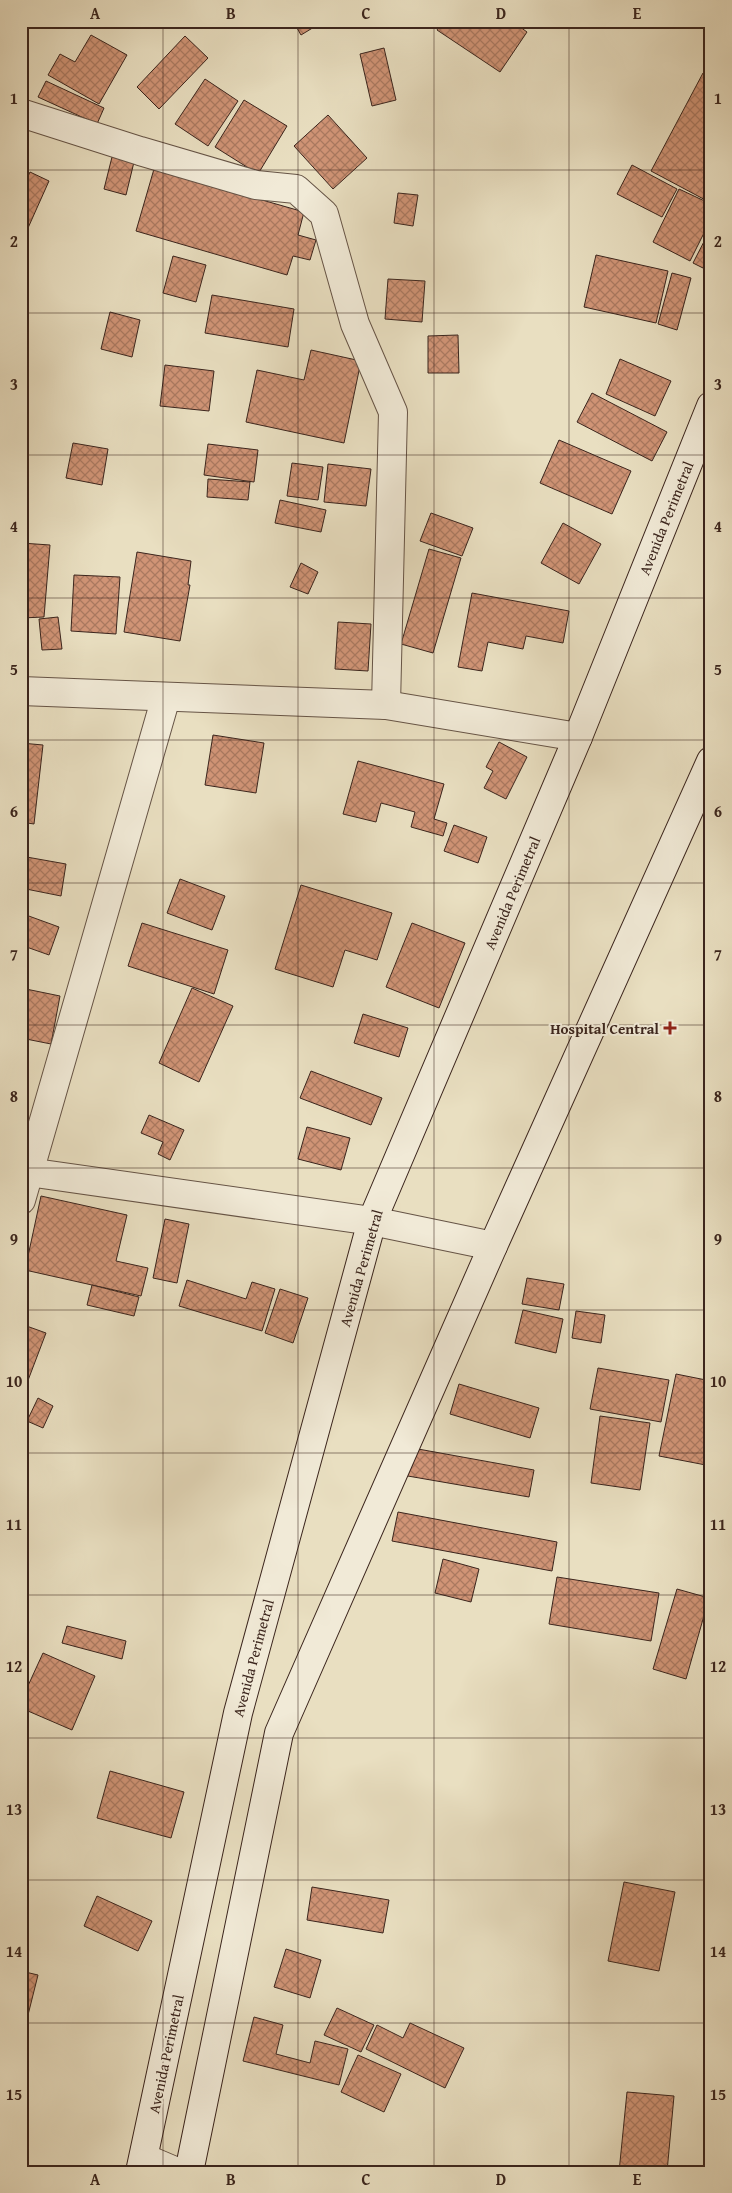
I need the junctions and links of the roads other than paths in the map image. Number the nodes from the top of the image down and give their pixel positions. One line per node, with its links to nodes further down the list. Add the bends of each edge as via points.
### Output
1 (21, 113): 5 (main road, via 256,185 296,189 324,214 354,324 392,412)
2 (711, 406): 6 (main road, Avenida Perimetral)
3 (21, 691): 4 (main road)
4 (166, 697): 5 (main road); 8 (main road)
5 (386, 705): 6 (main road)
6 (578, 737): 10 (main road, Avenida Perimetral)
7 (711, 761): 11 (main road)
8 (25, 1171): 9 (main road); 10 (main road)
9 (21, 1200)
10 (372, 1221): 11 (main road); 12 (main road, Avenida Perimetral, via 238,1713)
11 (493, 1246): 14 (main road, via 279,1733)
12 (142, 2165): 13 (main road)
13 (177, 2172)
14 (189, 2172)

